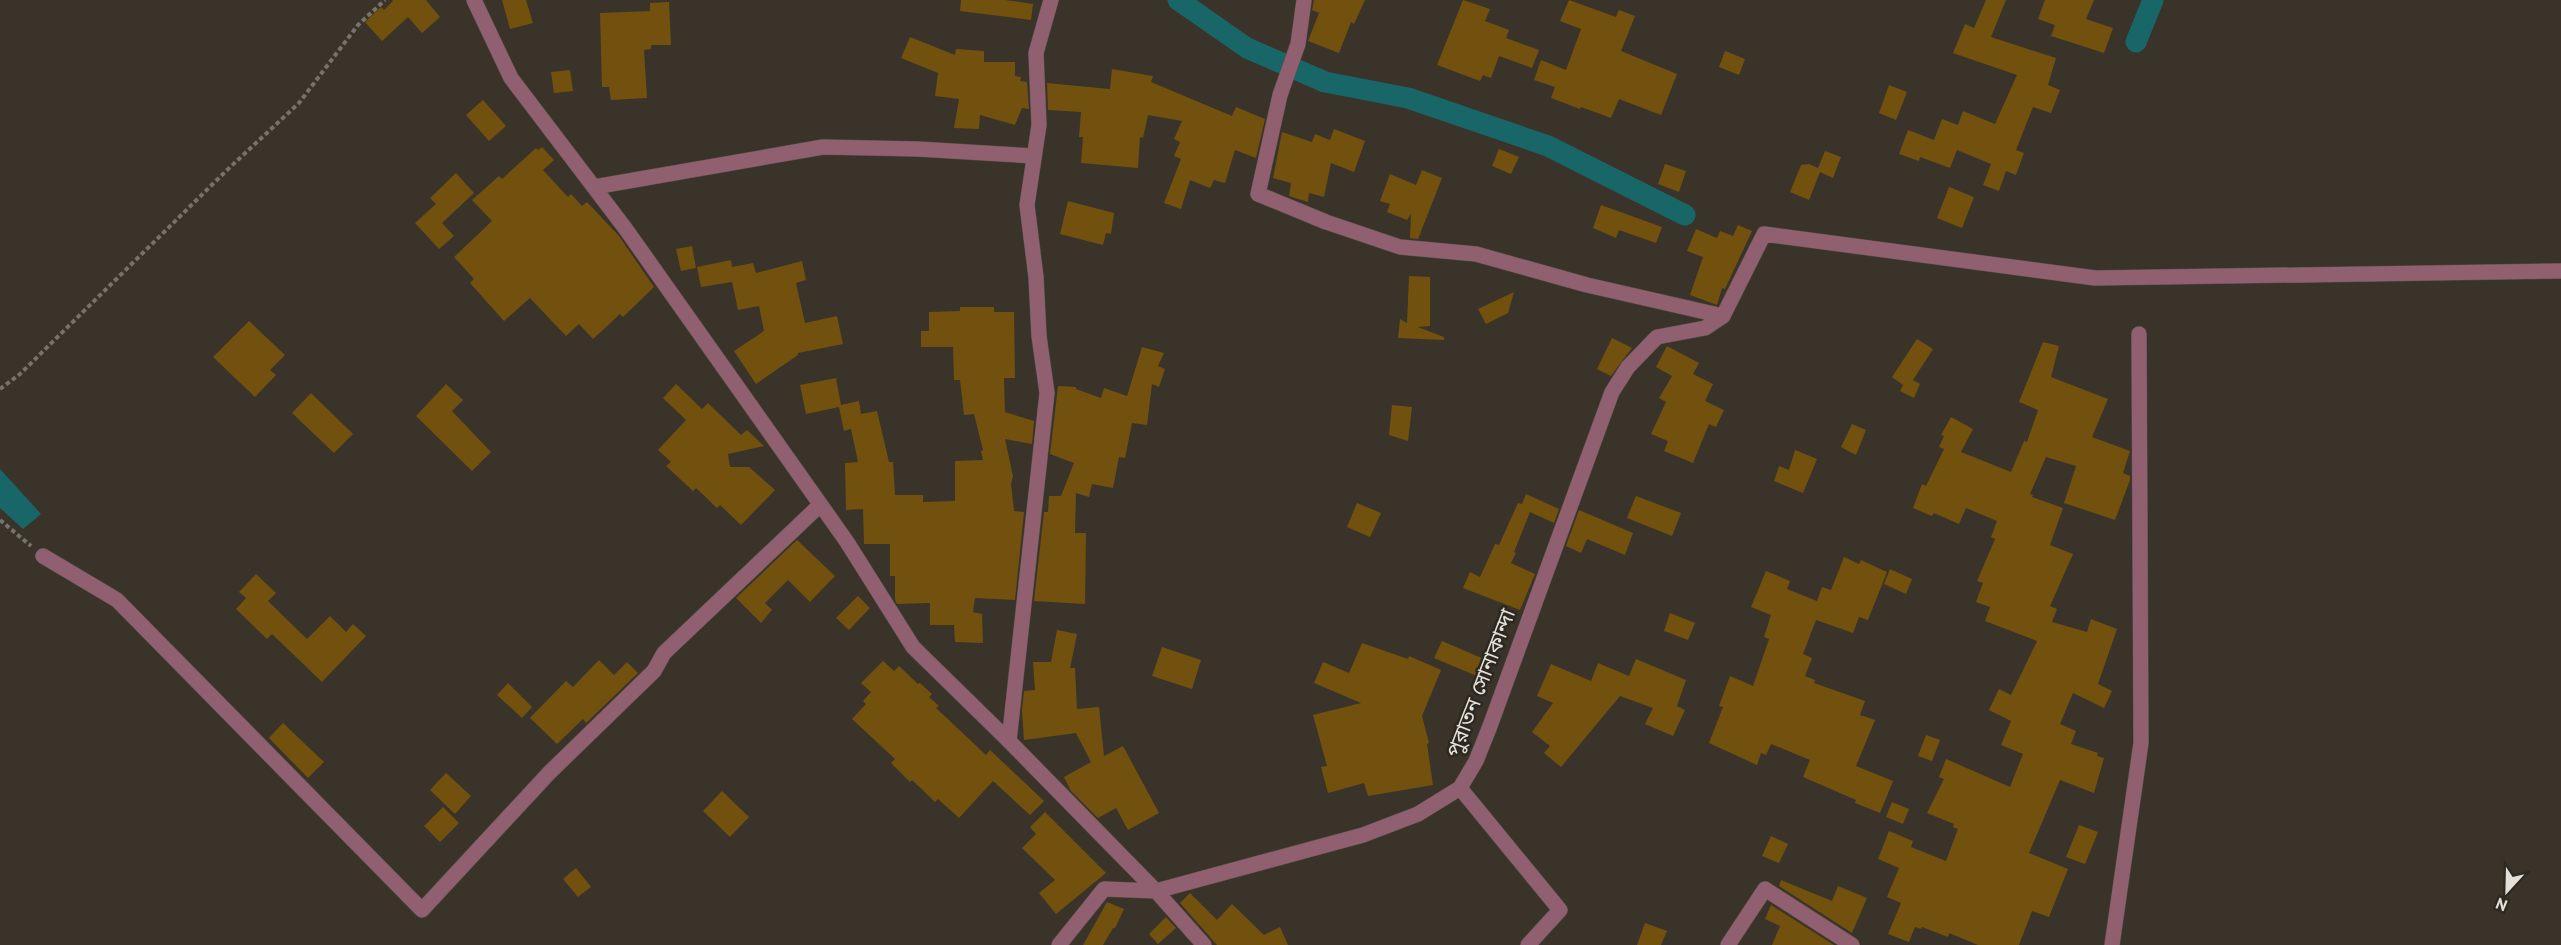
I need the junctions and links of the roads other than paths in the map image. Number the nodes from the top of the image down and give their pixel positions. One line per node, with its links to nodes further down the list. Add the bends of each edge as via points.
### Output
1 (474, 0): 5 (street, via 511,78)
2 (1051, 0): 4 (street, via 1036,53 1039,125)
3 (1304, 0): 7 (street, via 1298,44 1280,95 1258,194 1400,247 1476,254 1587,285)
4 (1034, 156): 5 (street, via 823,147); 11 (street, via 1027,205 1047,393)
5 (594, 187): 9 (street)
6 (2561, 271): 7 (street, via 2095,278 1764,234)
7 (1723, 316): 12 (street, পুরাতন সোনাকান্দা, via 1706,328 1657,338 1628,367 1612,393 1490,726)
8 (2139, 334): 19 (street, via 2141,743)
9 (820, 505): 10 (street, via 663,653 654,671 549,774 422,910 117,600); 11 (street, via 913,647)
10 (43, 556)
11 (1009, 741): 13 (street)
12 (1460, 788): 13 (street, পুরাতন সোনাকান্দা, via 1418,814 1363,835); 16 (street, via 1560,910)
13 (1156, 891): 14 (street, পুরাতন সোনাকান্দা, via 1104,889); 15 (street)
14 (1059, 945)
15 (1204, 945)
16 (1528, 945)
17 (1728, 945): 18 (street, via 1765,889)
18 (1852, 945)
19 (2112, 945)

